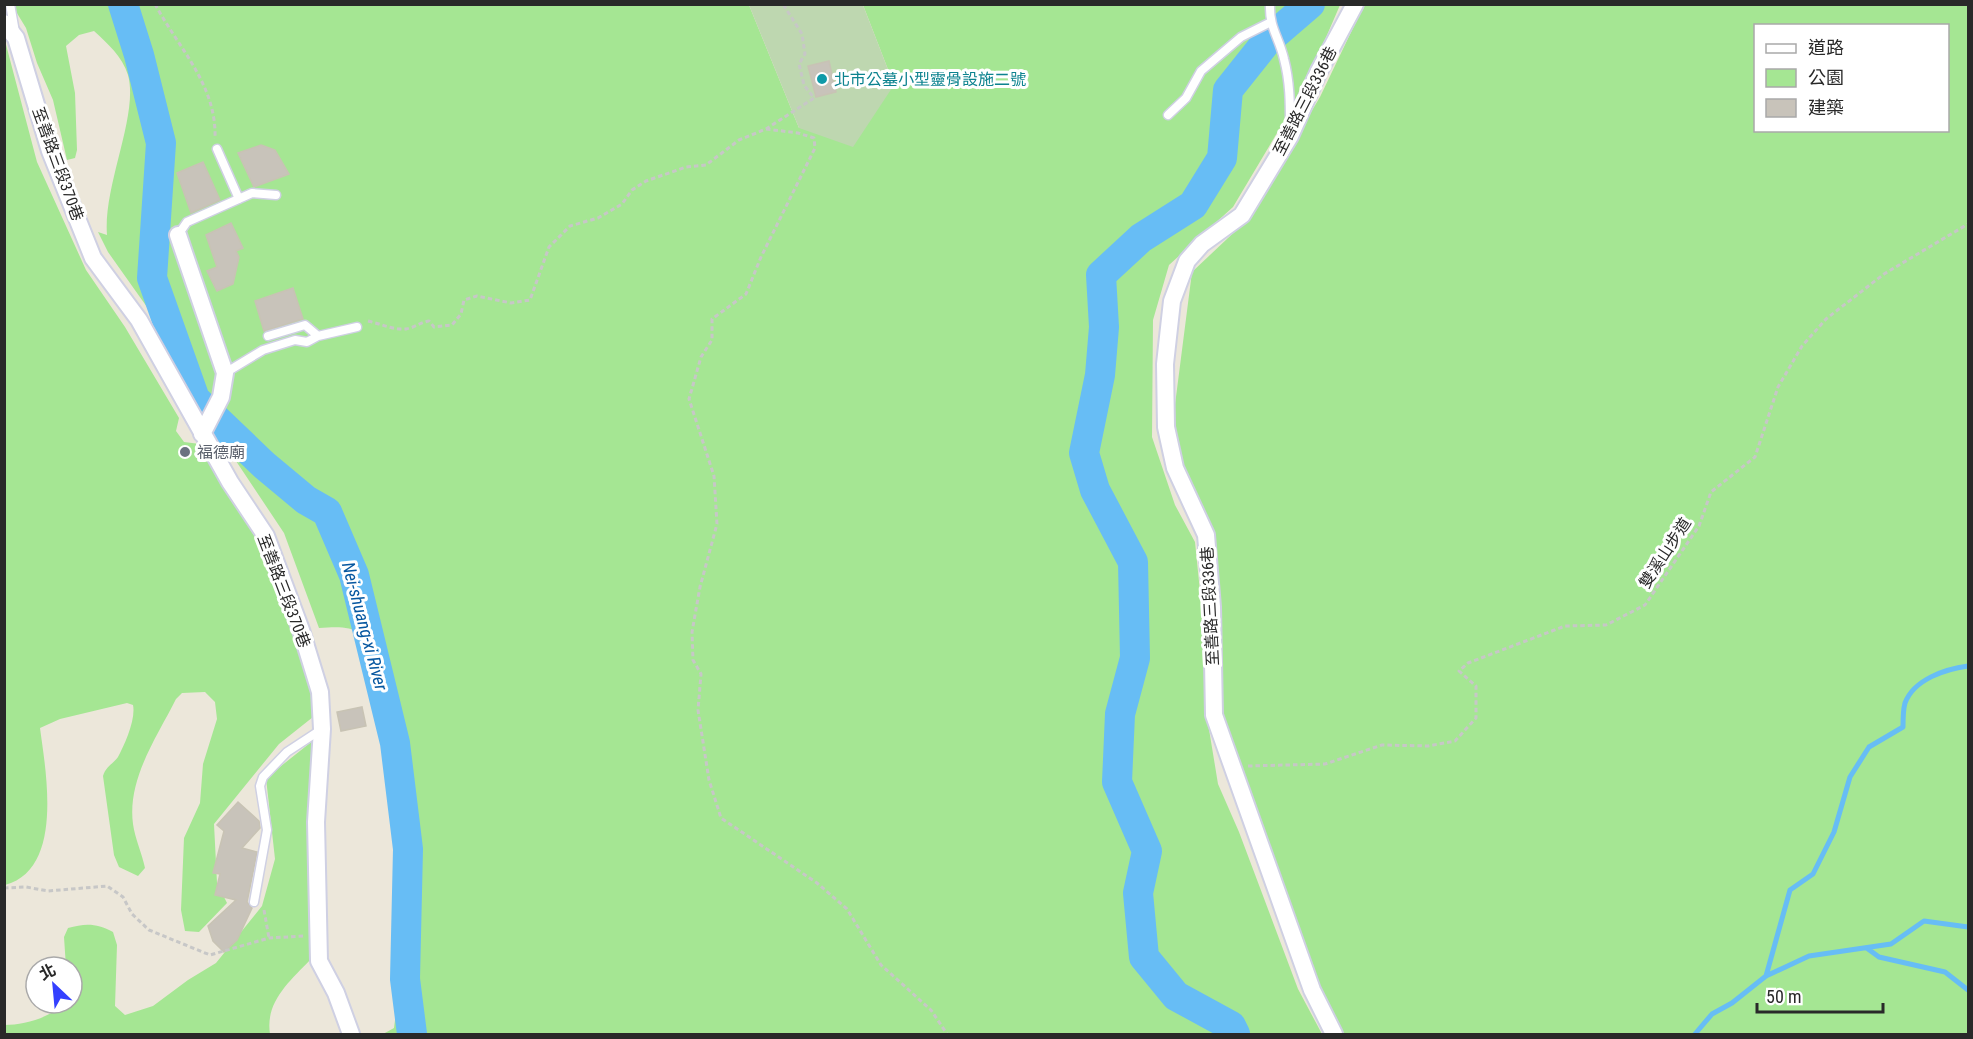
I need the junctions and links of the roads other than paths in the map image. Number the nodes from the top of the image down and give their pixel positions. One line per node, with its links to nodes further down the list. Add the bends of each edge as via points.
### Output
1 (10, 4): 6 (lane)
2 (1270, 4): 4 (lane)
3 (1355, 4): 8 (street, 至善路三段336巷)
4 (1269, 22): 7 (lane, via 1241,37 1201,71 1186,98); 8 (lane, via 1280,44 1290,86)
5 (4, 23): 6 (street, 至善路三段370巷)
6 (16, 38): 17 (street, 至善路三段370巷, via 50,151 93,258 139,320)
7 (1168, 115)
8 (1290, 136): 21 (street, 至善路三段336巷, via 1242,215 1202,243 1187,261 1172,301 1165,364 1166,427 1175,468 1206,535 1214,715 1312,990)
9 (217, 149): 11 (lane)
10 (276, 195): 11 (lane, via 252,193)
11 (239, 199): 12 (lane, via 187,222)
12 (178, 235): 16 (street)
13 (357, 327): 15 (lane)
14 (268, 336): 15 (lane, via 305,325)
15 (318, 336): 16 (lane, via 308,342 295,340 263,350)
16 (225, 373): 17 (street, via 221,397)
17 (202, 434): 18 (street, 至善路三段370巷, via 266,536 320,692)
18 (322, 729): 19 (lane, via 287,752 263,777 260,786 267,830); 20 (street, 至善路三段370巷, via 316,822 320,962)
19 (254, 902)
20 (351, 1035)
21 (1334, 1035)

